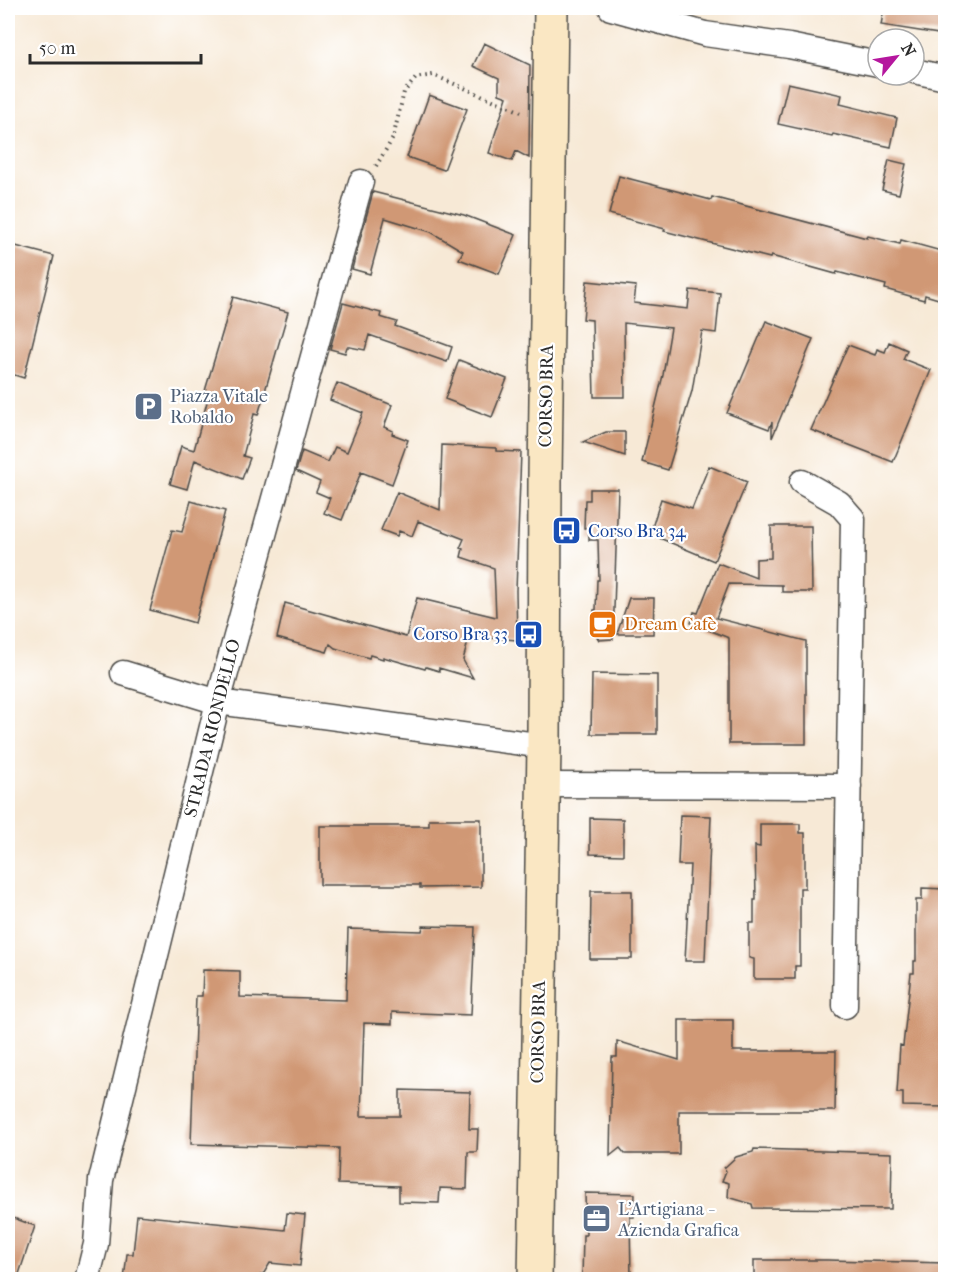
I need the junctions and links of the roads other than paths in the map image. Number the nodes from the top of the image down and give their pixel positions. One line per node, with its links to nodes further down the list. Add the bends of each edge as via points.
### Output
1 (551, 8): 10 (street, CORSO BRA)
2 (611, 8): 3 (street, via 705,34)
3 (866, 62)
4 (926, 74): 5 (street)
5 (945, 78)
6 (361, 182): 9 (street, STRADA RIONDELLO)
7 (802, 482): 12 (street, via 839,502 853,519)
8 (123, 673): 9 (street)
9 (218, 702): 10 (street); 14 (street, STRADA RIONDELLO, via 101,1180 96,1244)
10 (544, 746): 11 (street, CORSO BRA)
11 (543, 784): 12 (street); 15 (street, CORSO BRA)
12 (849, 786): 13 (street)
13 (845, 1006)
14 (87, 1280)
15 (535, 1280)

